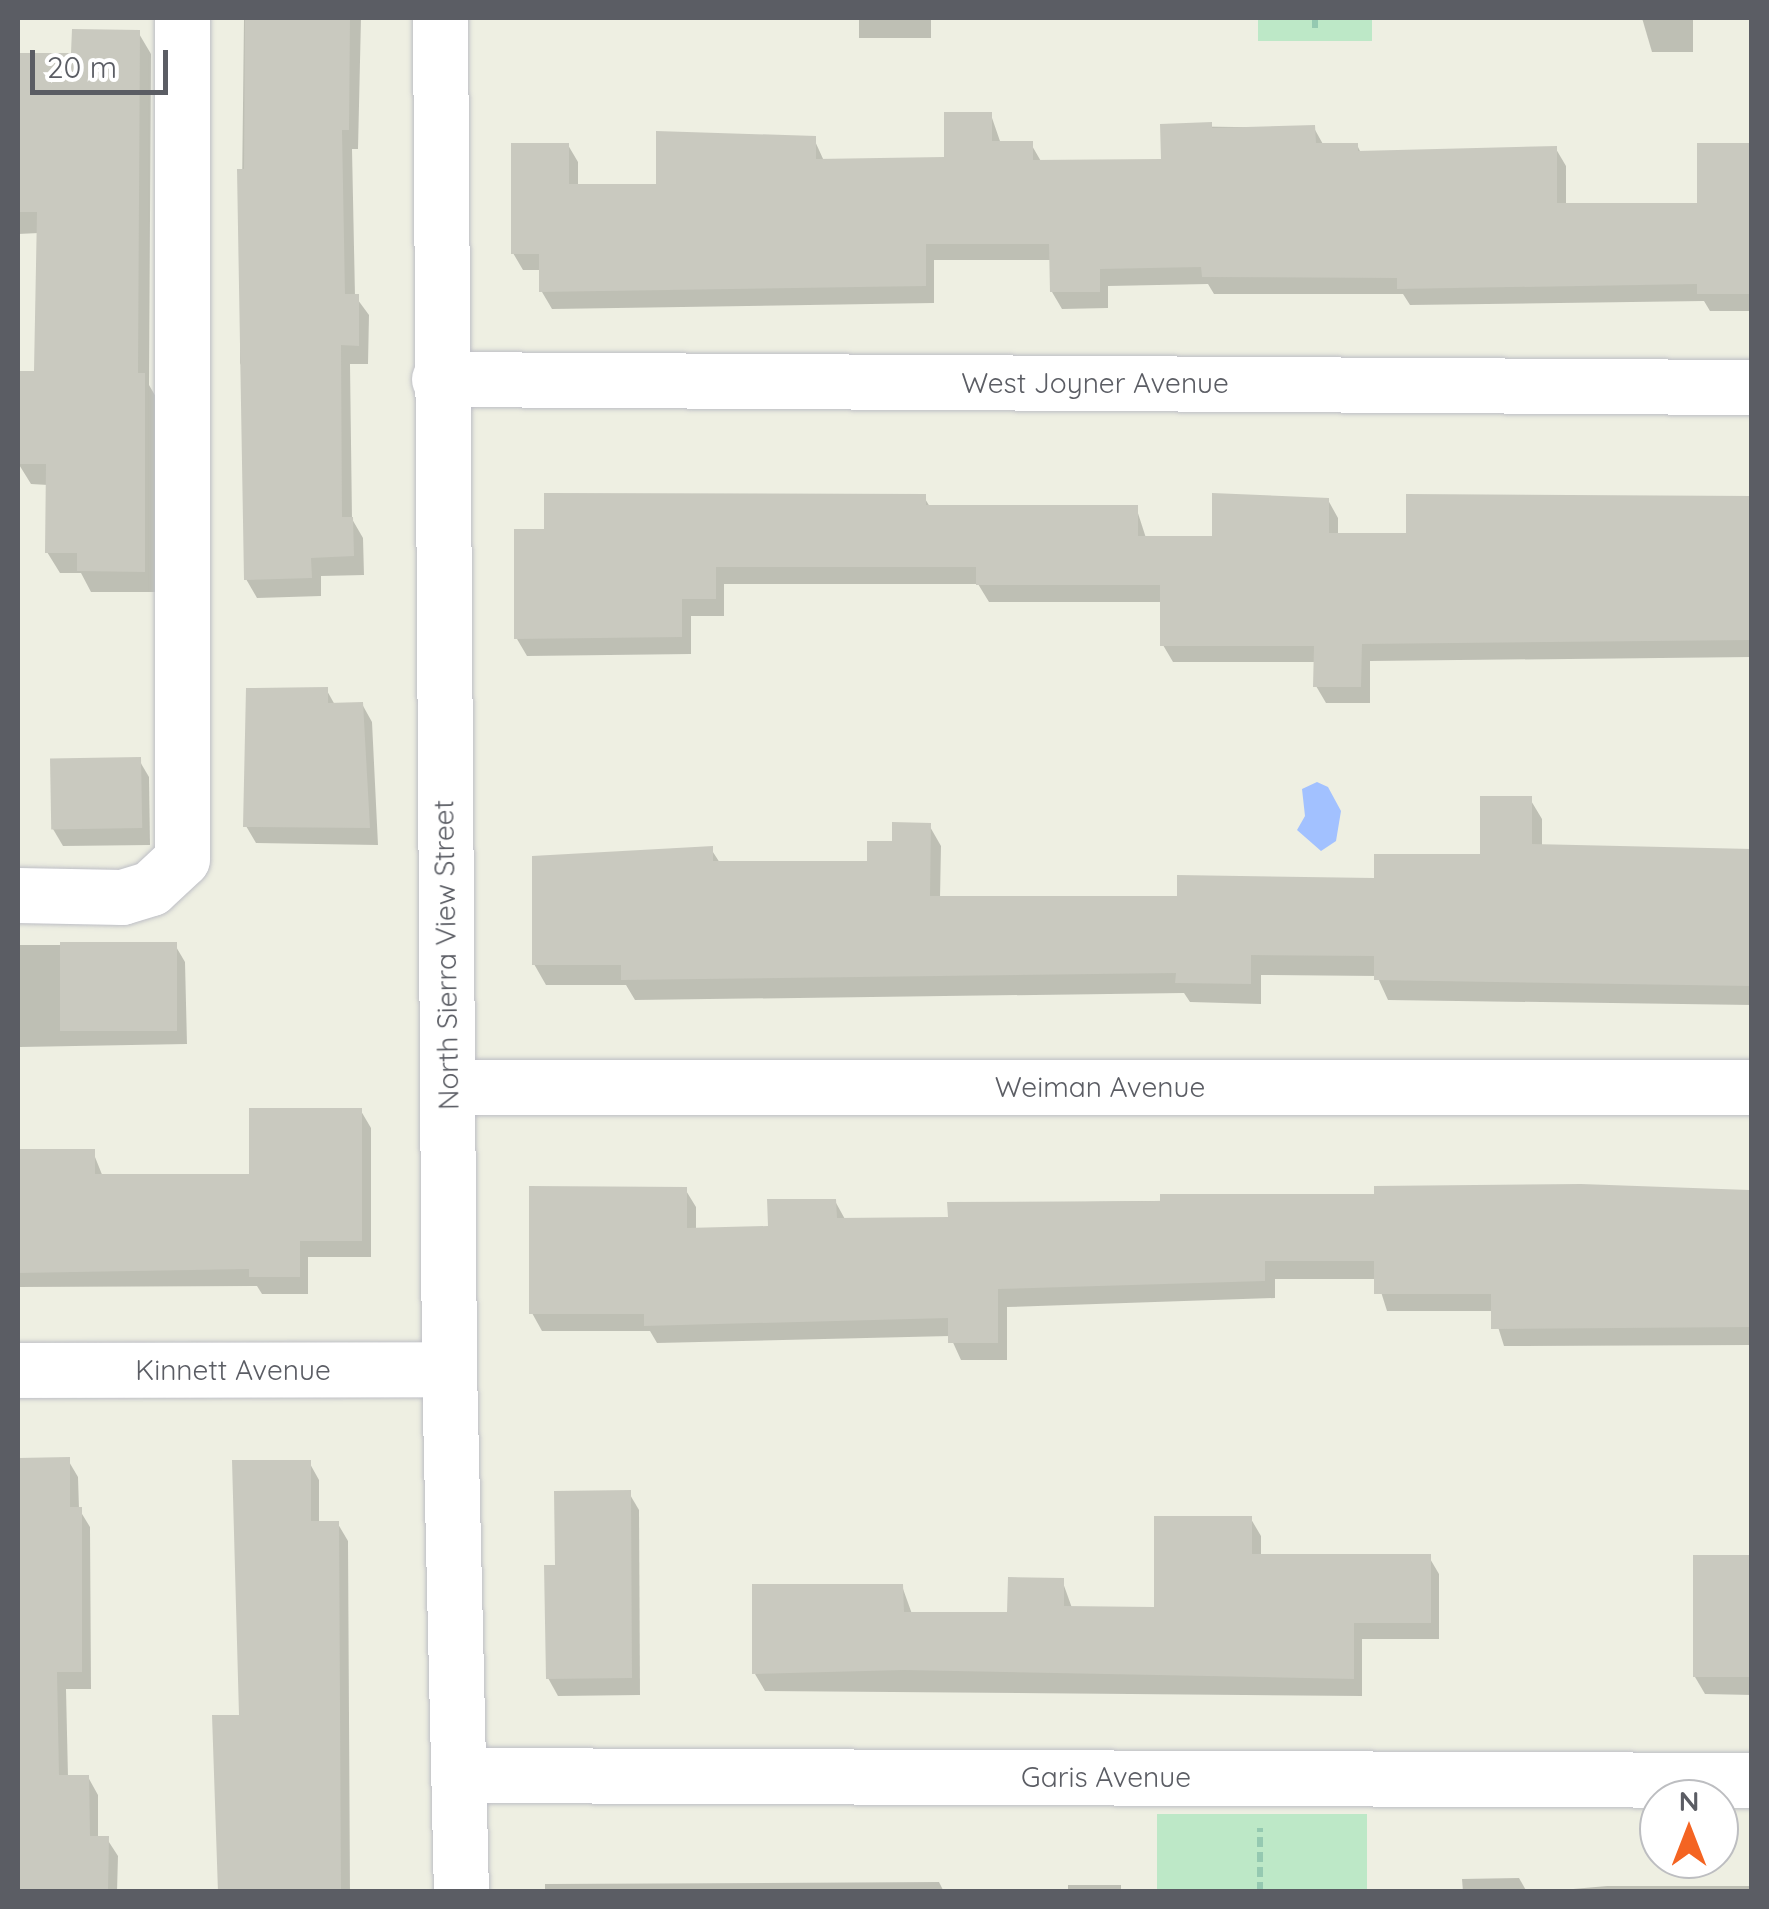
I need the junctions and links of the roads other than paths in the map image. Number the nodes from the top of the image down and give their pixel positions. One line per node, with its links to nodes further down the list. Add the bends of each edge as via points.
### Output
1 (182, 18): 5 (street, via 182,858 151,888 122,897)
2 (440, 18): 3 (street, North Sierra View Street)
3 (439, 379): 4 (street, West Joyner Avenue); 6 (street, North Sierra View Street)
4 (1752, 388)
5 (18, 895)
6 (448, 1087): 7 (street, Weiman Avenue); 8 (street, North Sierra View Street)
7 (1752, 1087)
8 (449, 1369): 9 (street, Kinnett Avenue); 10 (street, North Sierra View Street)
9 (18, 1370)
10 (460, 1775): 11 (street, Garis Avenue); 12 (street, North Sierra View Street)
11 (1752, 1780)
12 (461, 1892)

